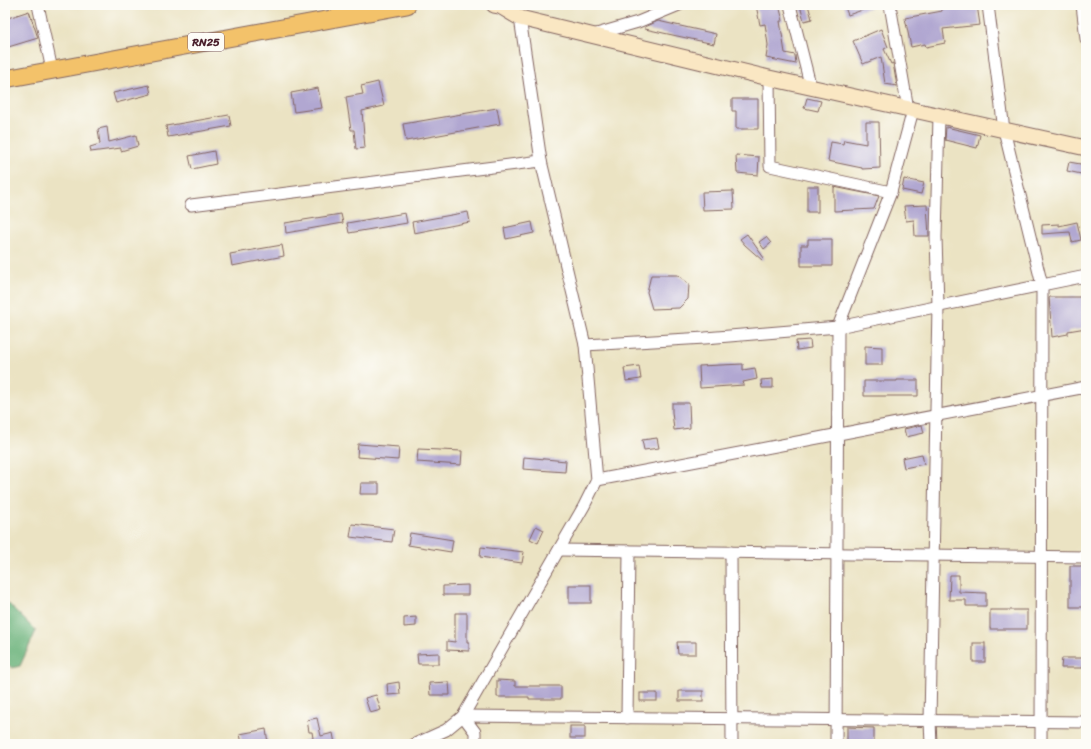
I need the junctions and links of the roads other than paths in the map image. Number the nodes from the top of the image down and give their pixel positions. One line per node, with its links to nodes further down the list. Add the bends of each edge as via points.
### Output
1 (38, 5): 12 (street)
2 (407, 5): 12 (main road, RN25)
3 (494, 5): 9 (main road)
4 (679, 5): 10 (street, via 638,22)
5 (790, 5): 15 (street)
6 (890, 5): 16 (street)
7 (988, 5): 18 (street)
8 (1082, 5): 11 (street)
9 (520, 18): 10 (main road); 20 (street)
10 (593, 35): 13 (main road)
11 (1086, 39)
12 (52, 70): 14 (main road, RN25)
13 (769, 78): 15 (main road); 21 (street, via 770,166)
14 (5, 79)
15 (811, 88): 16 (main road)
16 (911, 110): 17 (main road); 21 (street)
17 (939, 116): 18 (main road); 25 (street, via 936,237)
18 (1004, 130): 19 (main road); 24 (street)
19 (1086, 148)
20 (541, 161): 22 (street); 27 (street)
21 (891, 192): 26 (street)
22 (191, 206)
23 (1086, 276): 24 (street)
24 (1042, 285): 25 (street); 29 (street)
25 (938, 306): 26 (street); 30 (street)
26 (838, 327): 27 (street); 31 (street)
27 (585, 345): 32 (street)
28 (1086, 387): 29 (street)
29 (1042, 395): 30 (street); 38 (street)
30 (936, 415): 31 (street); 37 (street)
31 (838, 434): 32 (street); 36 (street)
32 (597, 480): 33 (street)
33 (558, 550): 34 (street); 40 (street)
34 (629, 551): 35 (street); 41 (street)
35 (731, 552): 36 (street); 42 (street)
36 (837, 554): 37 (street); 43 (street)
37 (933, 555): 38 (street); 44 (street)
38 (1041, 556): 39 (street); 45 (street)
39 (1086, 557)
40 (463, 716): 41 (street); 47 (street, via 446,730); 48 (street, via 475,732)
41 (628, 718): 42 (street)
42 (732, 719): 43 (street); 49 (street)
43 (836, 720): 44 (street); 50 (street)
44 (930, 721): 45 (street); 51 (street)
45 (1041, 722): 46 (street); 52 (street)
46 (1086, 722)
47 (415, 744)
48 (475, 744)
49 (732, 744)
50 (836, 744)
51 (931, 744)
52 (1041, 744)

